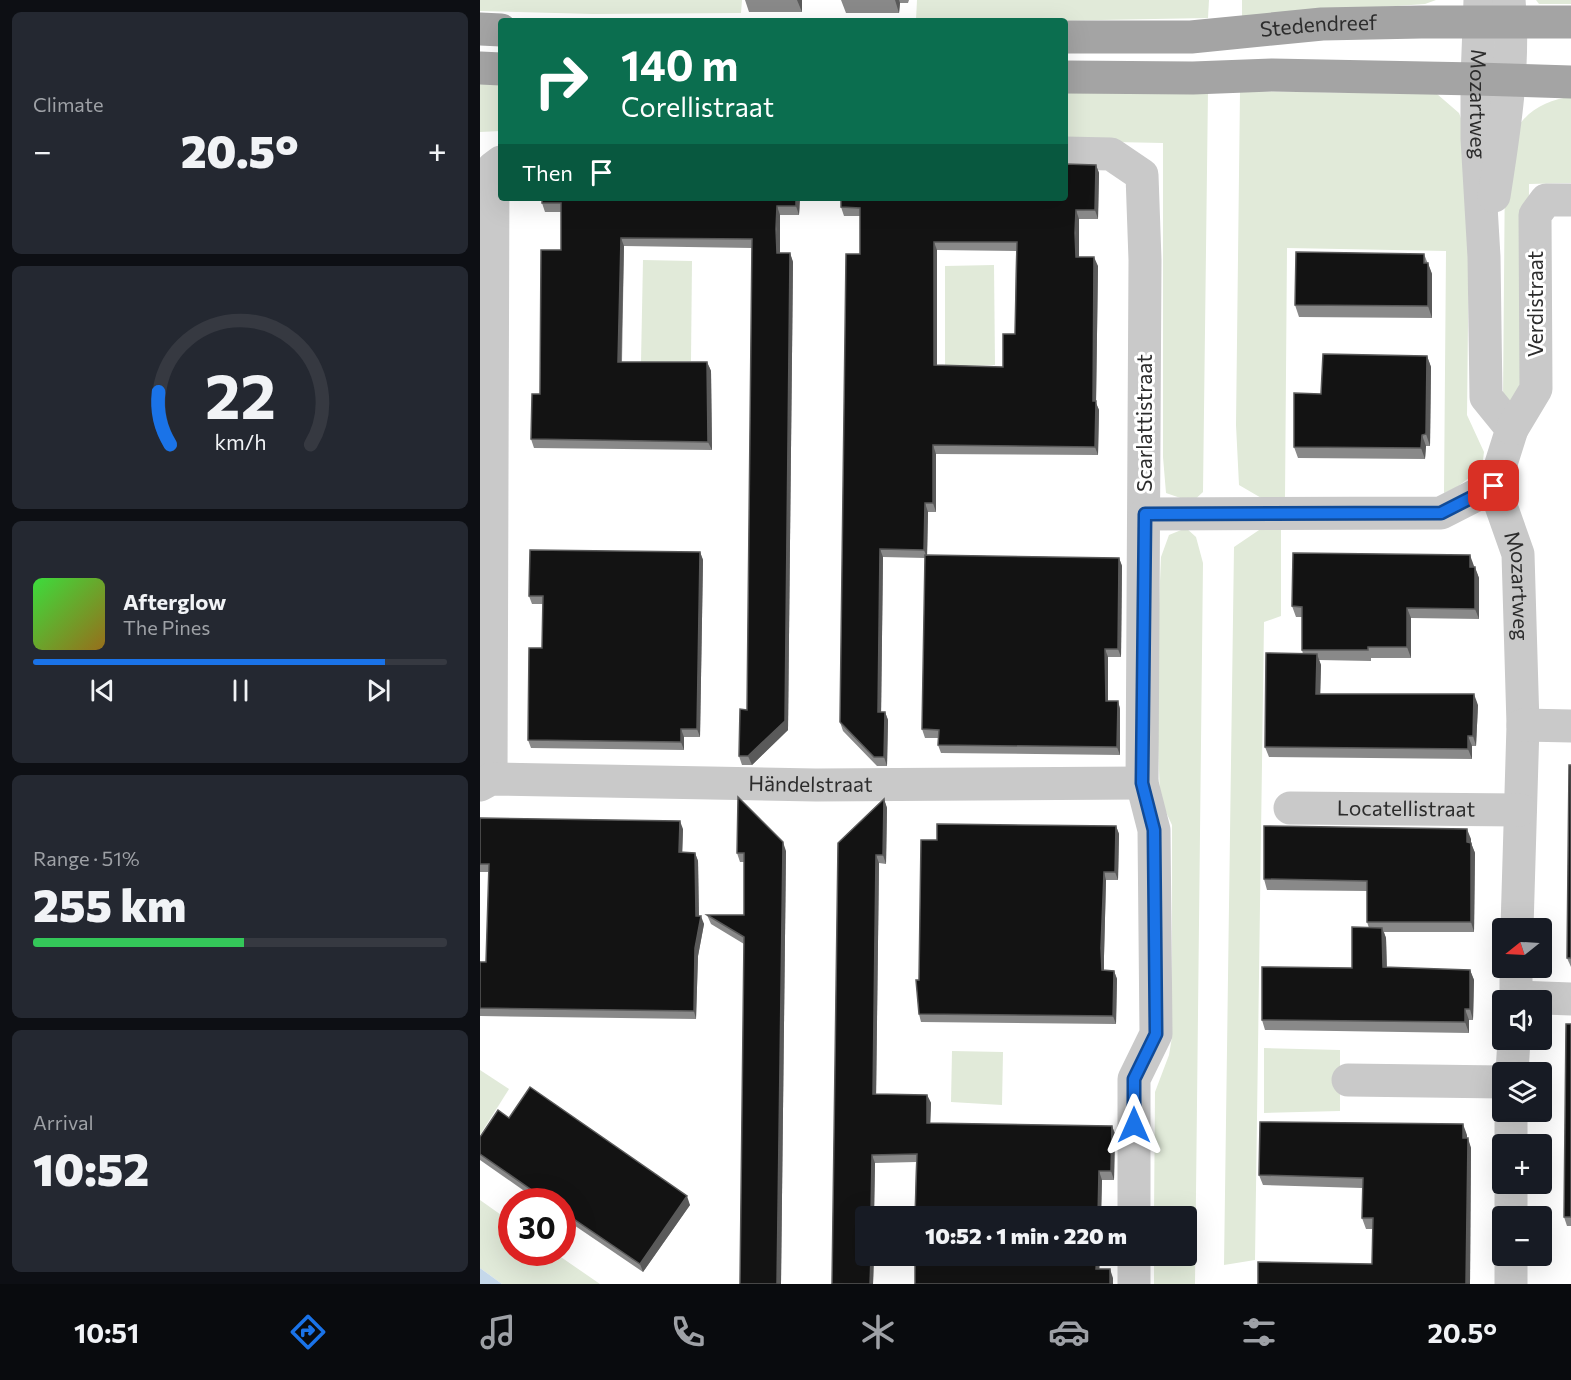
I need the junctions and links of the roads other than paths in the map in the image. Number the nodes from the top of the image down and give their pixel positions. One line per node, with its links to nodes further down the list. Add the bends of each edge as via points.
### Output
1 (1495, 11): 2 (main road, Stedendreef); 5 (main road, Stedendreef, via 1191,37); 9 (street, Mozartweg)
2 (1571, 22)
3 (480, 29): 4 (main road)
4 (498, 30)
5 (1068, 37)
6 (480, 68): 7 (main road)
7 (498, 69)
8 (1068, 77): 9 (main road, Stedendreef)
9 (1492, 79): 10 (main road, Stedendreef); 14 (street, Mozartweg, via 1504,134 1484,257 1486,397)
10 (1571, 82)
11 (1068, 153): 16 (street, Scarlattistraat, via 1111,154 1142,175)
12 (498, 164): 19 (street, via 493,168)
13 (1571, 200): 14 (street, Verdistraat, via 1546,200 1535,215 1536,388)
14 (1512, 429): 15 (street)
15 (1494, 486): 16 (street, via 1441,513); 17 (street, Mozartweg, via 1518,554)
16 (1145, 514): 20 (street, Scarlattistraat)
17 (1523, 724): 18 (street); 22 (street, Mozartweg)
18 (1571, 726)
19 (485, 782): 20 (street, Händelstraat)
20 (1142, 783): 28 (street, Scarlattistraat, via 1154,830 1156,1034 1134,1079)
21 (1290, 808): 22 (street, Locatellistraat)
22 (1520, 810): 23 (street, Mozartweg)
23 (1517, 918)
24 (1516, 988): 25 (street)
25 (1571, 999)
26 (1348, 1080): 27 (street)
27 (1492, 1082)
28 (1134, 1206)
29 (1134, 1266): 31 (street)
30 (1512, 1266): 32 (street)
31 (1134, 1284)
32 (1511, 1284)

